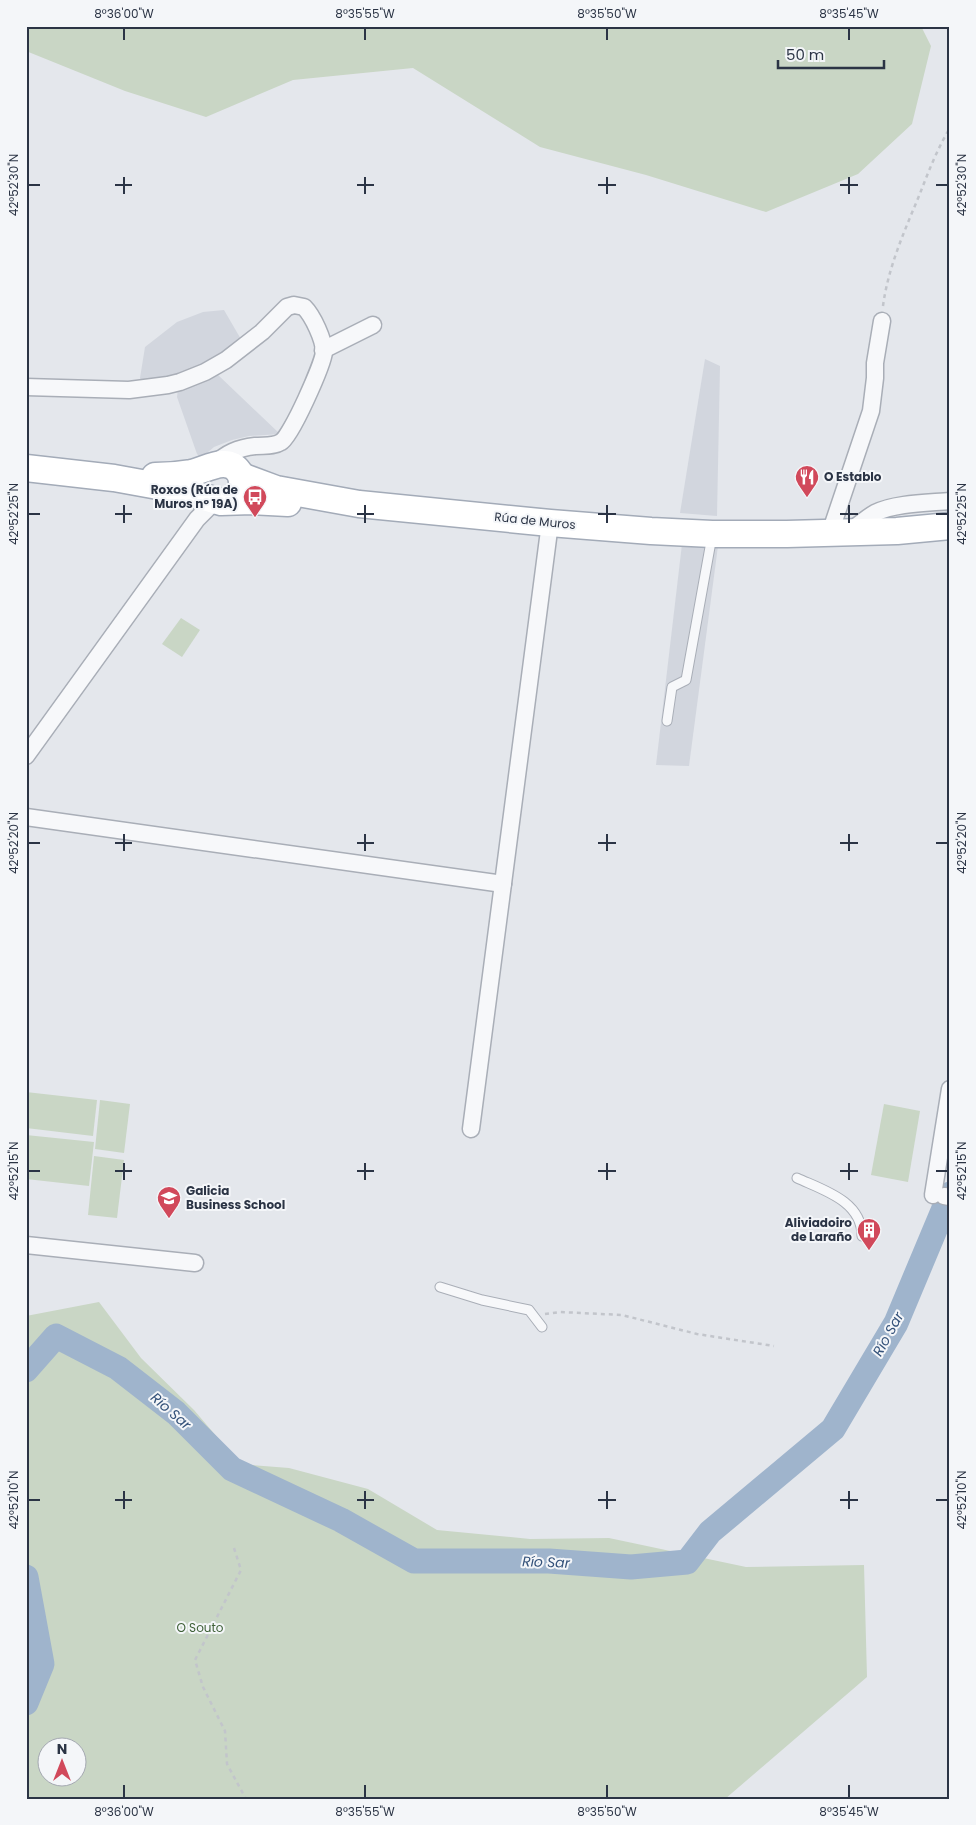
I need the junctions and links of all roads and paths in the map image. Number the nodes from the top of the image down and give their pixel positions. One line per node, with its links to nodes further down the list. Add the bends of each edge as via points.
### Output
1 (950, 128): 2 (path, via 925,182 889,276)
2 (882, 321): 15 (street, via 871,411)
3 (373, 325): 4 (street)
4 (323, 350): 5 (street, via 310,315 304,307 294,305 282,311 262,332 226,360 180,382 130,390); 6 (street, Rúa de Muros, via 322,360 288,435 281,442)
5 (26, 387)
6 (267, 446): 8 (street, Rúa de Muros, via 247,460); 9 (street, Rúa de Muros, via 255,446 223,456)
7 (26, 468): 9 (main road, Rúa de Muros, via 114,478 182,475)
8 (240, 474): 9 (main road, Rúa de Muros, via 240,492 234,498); 11 (main road, Rúa de Muros, via 276,489)
9 (211, 493): 11 (main road, Rúa de Muros, via 252,501); 19 (street)
10 (950, 501): 15 (street, via 882,510)
11 (359, 504): 12 (main road, Rúa de Muros)
12 (550, 523): 16 (main road, Rúa de Muros); 21 (street)
13 (950, 526): 14 (main road)
14 (897, 532): 15 (main road, Rúa de Muros); 17 (main road)
15 (839, 533): 16 (main road, Rúa de Muros)
16 (712, 534): 18 (lane, via 686,680 672,687)
17 (950, 537)
18 (667, 721)
19 (26, 756)
20 (26, 817): 21 (street)
21 (503, 884): 23 (street)
22 (950, 1089): 25 (street)
23 (471, 1130)
24 (797, 1178): 26 (lane, via 850,1206 861,1222)
25 (942, 1196)
26 (862, 1236)
27 (26, 1245): 28 (street)
28 (195, 1263)
29 (440, 1287): 30 (lane, via 529,1310)
30 (534, 1316): 31 (lane); 32 (path, via 560,1312 622,1315 697,1334)
31 (542, 1327)
32 (774, 1346)
33 (234, 1548): 34 (path, via 241,1570 195,1660 203,1687 225,1732 227,1764)
34 (246, 1799)

